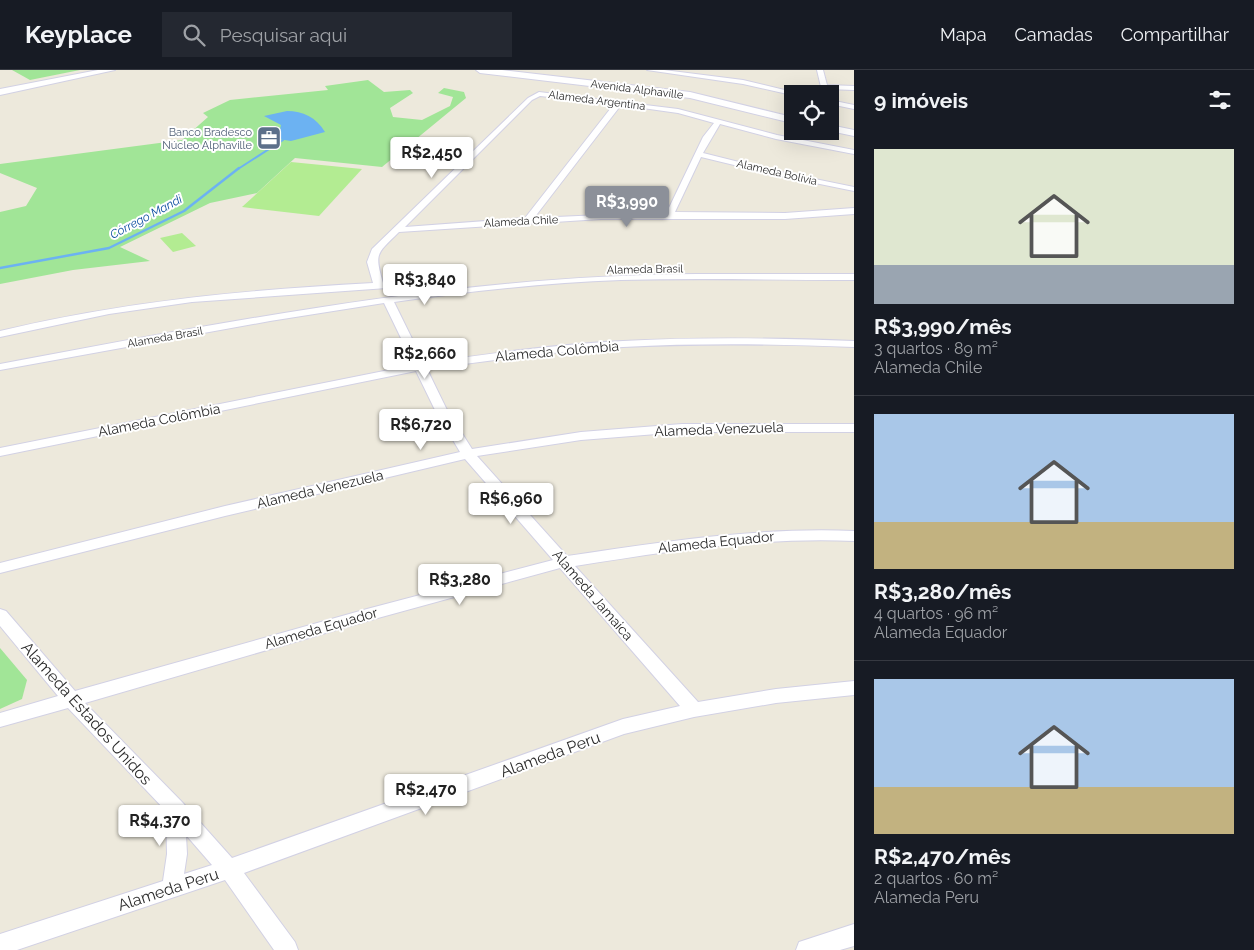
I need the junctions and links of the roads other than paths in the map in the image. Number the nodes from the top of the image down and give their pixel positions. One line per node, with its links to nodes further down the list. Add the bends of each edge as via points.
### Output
1 (95, 70): 7 (main road)
2 (108, 70): 7 (main road)
3 (482, 70): 17 (main road, Avenida Alphaville, via 690,95)
4 (517, 70): 16 (main road, Avenida Alphaville, via 707,94)
5 (650, 70): 12 (street, via 743,82)
6 (820, 70): 8 (street)
7 (34, 84): 11 (main road)
8 (824, 85)
9 (839, 88): 10 (street)
10 (854, 88)
11 (0, 90)
12 (784, 91)
13 (619, 103): 18 (street, Alameda Argentina, via 678,111); 28 (street); 29 (street, Alameda Argentina, via 551,94 533,96)
14 (839, 104): 15 (street)
15 (854, 107)
16 (784, 113)
17 (784, 118)
18 (719, 121): 23 (street, Alameda Argentina, via 776,137); 24 (street)
19 (839, 125): 20 (main road)
20 (854, 128)
21 (839, 130): 22 (main road)
22 (854, 133)
23 (854, 152)
24 (700, 154): 25 (street, Alameda Bolívia); 27 (street)
25 (854, 189)
26 (854, 211): 27 (street, Alameda Chile, via 801,216)
27 (670, 214): 28 (street, Alameda Chile)
28 (528, 220): 29 (street, Alameda Chile)
29 (397, 230): 32 (street, Alameda Argentina, via 374,251 372,262)
30 (854, 268): 33 (street, Alameda Brasil, via 536,273)
31 (854, 277): 33 (street, Alameda Brasil, via 646,276)
32 (379, 286): 33 (street, Alameda Brasil); 34 (street, Alameda Brasil)
33 (439, 287): 35 (street, Alameda Brasil)
34 (323, 289): 36 (street, via 320,299); 37 (street, Alameda Brasil, via 218,296 123,308)
35 (388, 300): 36 (street, Alameda Brasil); 40 (street, Alameda Jamaica)
36 (330, 309): 39 (street, Alameda Brasil)
37 (0, 334)
38 (854, 344): 40 (street, Alameda Colômbia, via 747,340 622,344 521,353)
39 (0, 367)
40 (419, 368): 42 (street, Alameda Colômbia); 43 (street, Alameda Jamaica)
41 (854, 428): 43 (street, Alameda Venezuela, via 682,428 581,436)
42 (0, 452)
43 (468, 454): 45 (street, Alameda Jamaica); 46 (street, Alameda Venezuela)
44 (854, 536): 45 (street, Alameda Equador, via 806,534 682,544)
45 (564, 562): 49 (street, Alameda Equador); 50 (street, Alameda Jamaica)
46 (0, 568)
47 (0, 615): 49 (street, Alameda Estados Unidos)
48 (854, 688): 50 (street, Alameda Peru, via 776,696)
49 (72, 700): 51 (street, Alameda Equador); 52 (street, Alameda Estados Unidos)
50 (694, 710): 53 (street, Alameda Peru, via 623,727)
51 (0, 720)
52 (175, 808): 53 (street, Alameda Estados Unidos); 54 (street, via 177,854)
53 (229, 869): 54 (street, Alameda Peru); 57 (street, Alameda Estados Unidos)
54 (172, 888): 56 (street, Alameda Peru)
55 (854, 935): 58 (street)
56 (0, 946)
57 (288, 950)
58 (806, 950)

